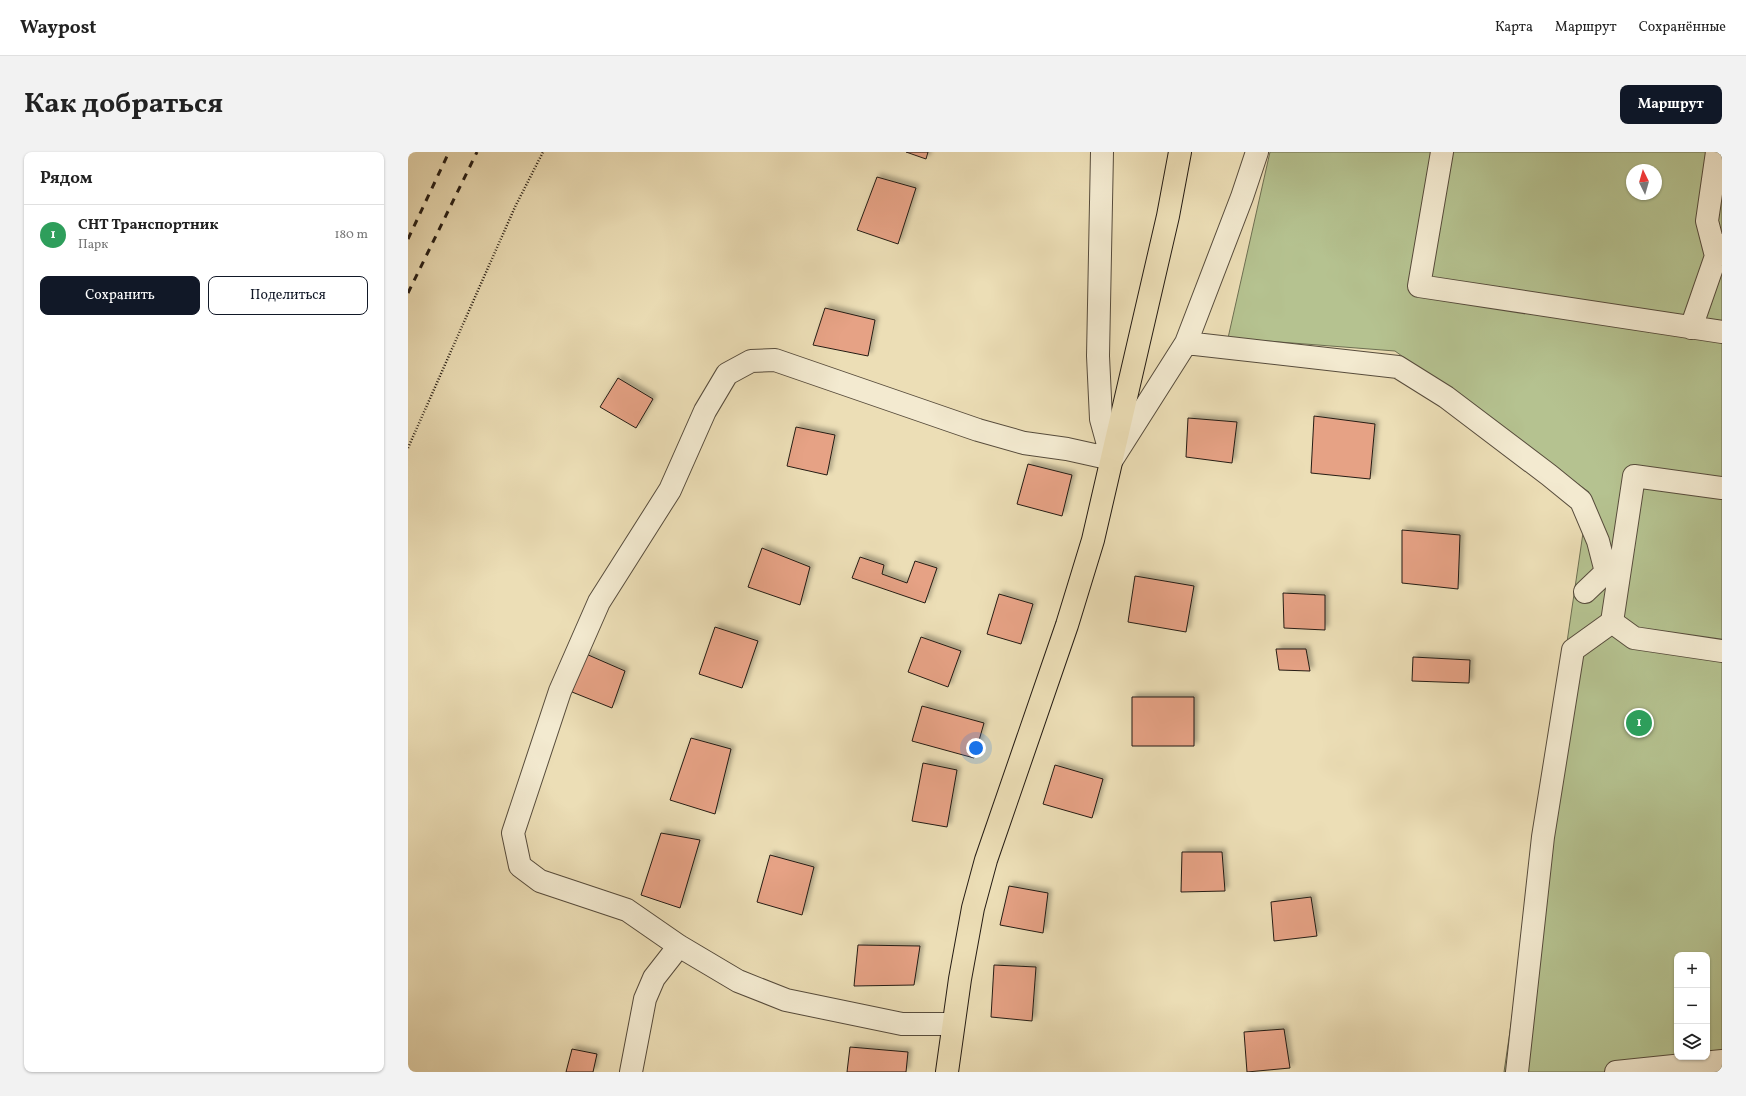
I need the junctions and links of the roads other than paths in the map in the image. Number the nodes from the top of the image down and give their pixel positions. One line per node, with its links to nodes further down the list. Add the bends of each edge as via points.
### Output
1 (1102, 152): 10 (street, via 1098,356 1101,420)
2 (1180, 152): 10 (main road, via 1168,216)
3 (1257, 152): 9 (street)
4 (1442, 152): 7 (street, via 1419,286)
5 (1717, 152): 6 (street, via 1706,221)
6 (1719, 251): 7 (street)
7 (1691, 328): 8 (street)
8 (1722, 332)
9 (1186, 343): 10 (street); 12 (street, via 1398,367 1446,397 1581,501 1598,541 1606,572)
10 (1112, 459): 15 (street, via 1024,443 978,430 775,360 751,360 727,374 705,411 670,490 599,602 560,691 513,833 520,866 540,881 627,910); 16 (main road, via 1093,540 1067,625 975,901)
11 (1722, 488): 13 (street, via 1634,476)
12 (1585, 592)
13 (1612, 622): 14 (street, via 1634,638); 20 (street, via 1573,650 1543,837)
14 (1722, 651)
15 (679, 946): 16 (street, via 738,981 786,1000 902,1024); 18 (street, via 654,978 646,999)
16 (953, 1024): 19 (main road)
17 (1722, 1061): 21 (street)
18 (631, 1072)
19 (947, 1072)
20 (1517, 1072)
21 (1616, 1072)

